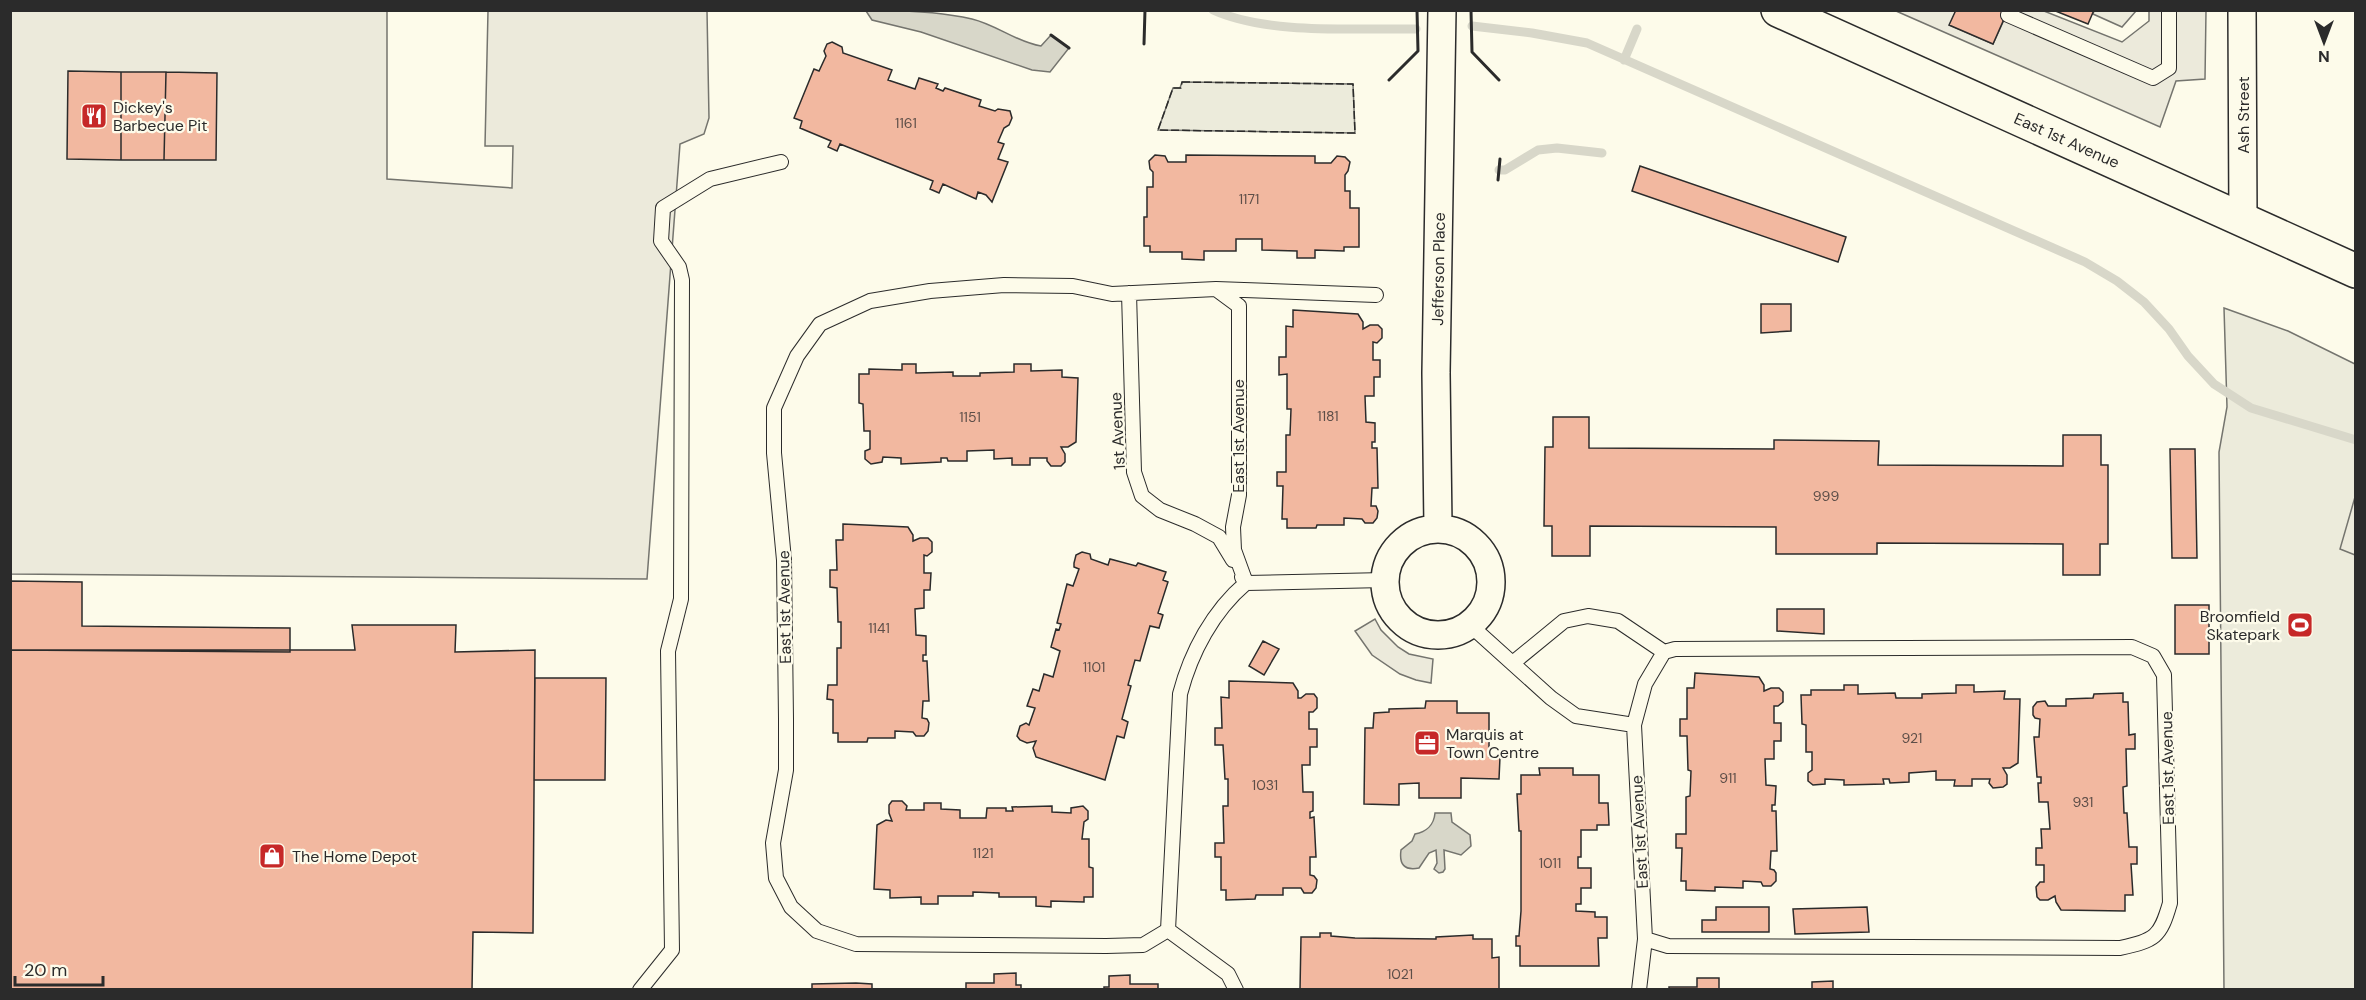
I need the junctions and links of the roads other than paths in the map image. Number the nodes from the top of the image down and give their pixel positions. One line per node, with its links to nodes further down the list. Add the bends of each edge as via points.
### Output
1 (1442, 10): 12 (street, Jefferson Place, via 1436,373)
2 (1778, 10): 7 (street, East 1st Avenue)
3 (2169, 10): 5 (lane, via 2169,68 2153,78)
4 (2242, 10): 7 (street, Ash Street)
5 (2008, 15)
6 (781, 162): 21 (lane, via 710,179 663,208 661,241 682,280 681,598 668,651 672,950)
7 (2243, 220): 8 (street, East 1st Avenue)
8 (2355, 271)
9 (1216, 289): 10 (lane, East 1st Avenue); 11 (lane, East 1st Avenue); 14 (lane, East 1st Avenue, via 1239,306 1239,495 1233,527 1234,550)
10 (1129, 293): 14 (lane, 1st Avenue, via 1134,472 1142,496 1160,510 1219,537); 19 (lane, East 1st Avenue, via 1112,294 1073,286 1004,285 930,291 870,302 820,324 797,356 774,408 784,560 786,770 773,843 776,878 791,906 817,931 856,944 1143,945)
11 (1376, 295)
12 (1438, 528): 13 (street, via 1412,535 1398,547 1388,562); 15 (street, via 1464,535 1487,561 1490,596)
13 (1384, 580): 14 (lane); 15 (street, via 1394,613 1422,633 1438,636)
14 (1246, 583): 19 (lane, via 1227,600 1188,664 1180,694)
15 (1470, 625): 17 (lane)
16 (1664, 652): 17 (lane, via 1618,621 1588,616 1564,621); 18 (lane, East 1st Avenue, via 1645,684); 20 (lane, East 1st Avenue, via 2132,647 2153,656 2164,675 2170,903 2162,929 2144,943 2120,948 1668,946)
17 (1514, 662): 18 (lane, via 1576,716)
18 (1634, 725): 20 (lane, East 1st Avenue)
19 (1168, 930): 22 (lane, via 1228,974)
20 (1645, 939): 23 (lane, East 1st Avenue)
21 (640, 990)
22 (1236, 990)
23 (1639, 990)

